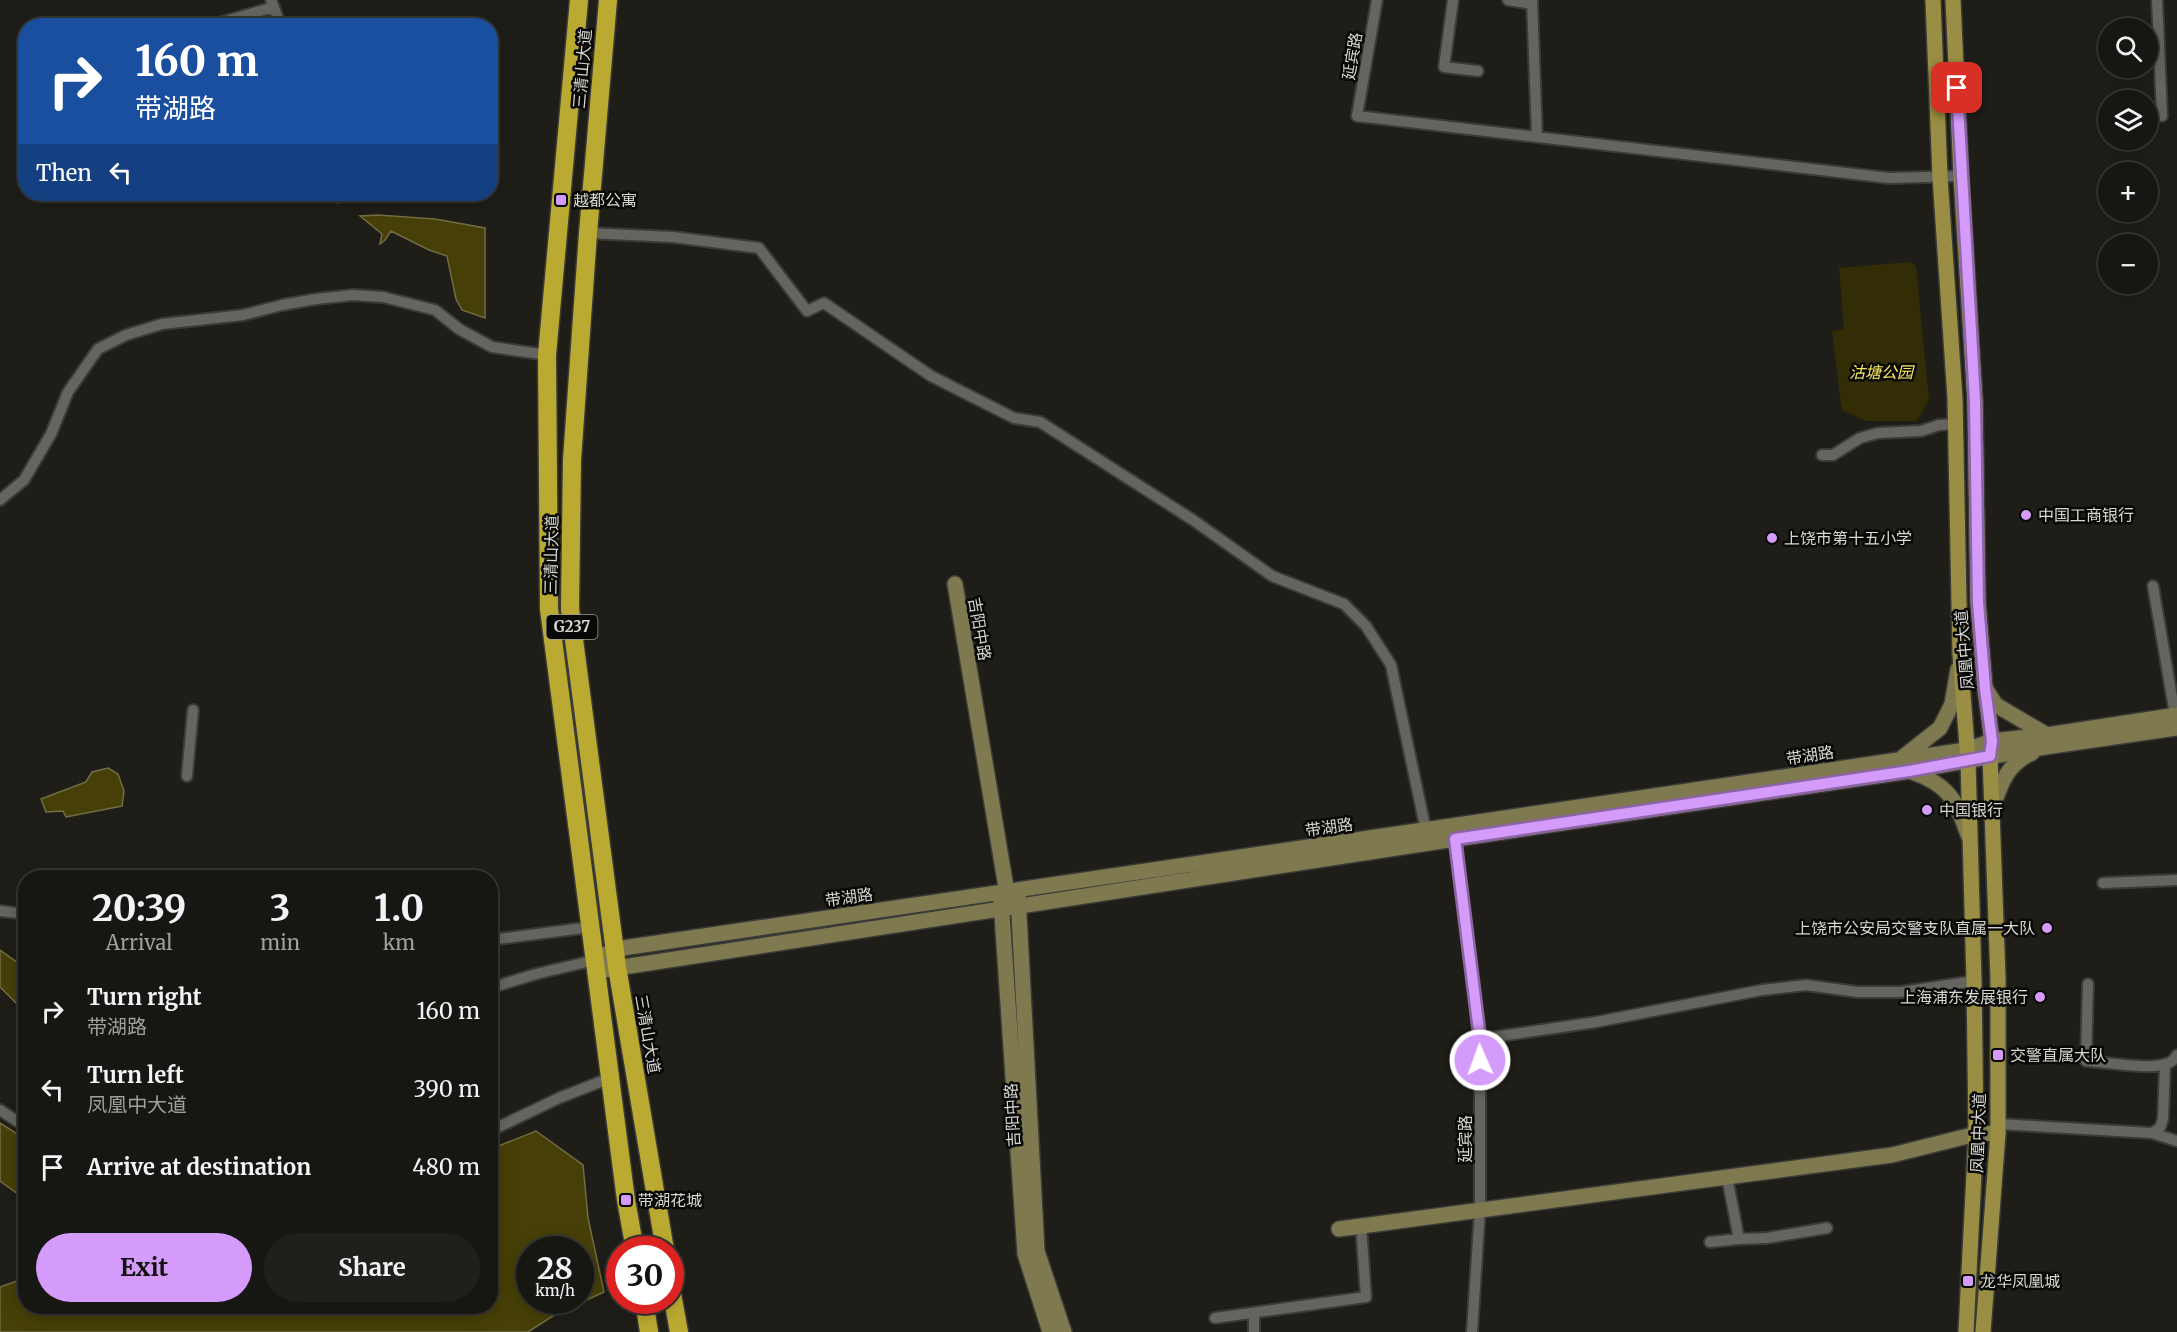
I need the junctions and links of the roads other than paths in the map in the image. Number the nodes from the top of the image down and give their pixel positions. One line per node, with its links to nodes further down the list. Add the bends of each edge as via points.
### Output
1 (579, 0): 18 (highway, 三清山大道 / G237)
2 (608, 0): 17 (highway, 三清山大道 / G237)
3 (1377, 0): 14 (street, 延宾路, via 1357,116)
4 (1453, 0): 12 (street, via 1444,67)
5 (1508, 0): 9 (street)
6 (1933, 0): 16 (main road, 凤凰中大道)
7 (1953, 0): 15 (main road, 凤凰中大道)
8 (2157, 0): 13 (street)
9 (1532, 2): 14 (street)
10 (273, 4): 11 (street)
11 (232, 18)
12 (1478, 71)
13 (2162, 116)
14 (1537, 137): 16 (street, via 1888,178)
15 (1961, 176): 16 (street); 25 (main road, 凤凰中大道, via 1975,401 1978,603)
16 (1940, 177): 19 (main road, 凤凰中大道)
17 (588, 233): 34 (street, via 674,237 759,248 807,311 824,303 931,376 1014,418 1040,422 1272,576 1344,604 1366,626 1391,665); 44 (highway, 三清山大道 / G237, via 572,460 570,609)
18 (547, 355): 21 (street, via 492,347 435,310 383,297 316,299 243,315 162,324 98,349 68,392 51,434 24,480); 42 (highway, 三清山大道 / G237, via 549,609)
19 (1956, 424): 20 (street, via 1878,433 1860,438 1833,455); 24 (main road, 凤凰中大道)
20 (1821, 455)
21 (0, 500)
22 (955, 584): 39 (main road, 吉阳中路)
23 (2153, 586): 27 (street)
24 (1960, 654): 30 (main road, 凤凰中大道); 31 (main road, via 1952,704 1940,728)
25 (1985, 688): 28 (main road, via 1996,705); 29 (main road, 凤凰中大道)
26 (193, 710): 32 (street)
27 (2176, 719): 28 (main road, 带湖路)
28 (2046, 741): 29 (main road, 带湖路); 33 (main road, via 2021,757 2004,775)
29 (1991, 749): 30 (main road, 带湖路); 33 (main road, 凤凰中大道)
30 (1967, 755): 31 (main road, 带湖路); 36 (main road, 凤凰中大道)
31 (1905, 765): 34 (main road, 带湖路); 35 (main road, 带湖路); 36 (main road, via 1945,790 1958,806)
32 (187, 776)
33 (1993, 806): 56 (main road, 凤凰中大道)
34 (1426, 831): 39 (main road, 带湖路)
35 (1455, 839): 39 (main road, 带湖路); 49 (street, 延宾路)
36 (1970, 841): 46 (main road, 凤凰中大道)
37 (2177, 880): 38 (street)
38 (2103, 883)
39 (1009, 898): 44 (main road, 带湖路); 75 (main road, 吉阳中路, via 1025,1254); 76 (main road, 吉阳中路, via 1037,1251)
40 (0, 911): 41 (street)
41 (18, 914)
42 (591, 927): 43 (street); 45 (highway, 三清山大道 / G237)
43 (498, 939)
44 (617, 958): 45 (main road, 带湖路); 66 (highway, 三清山大道 / G237)
45 (596, 965): 48 (street, 带湖路, via 536,974); 52 (highway, 三清山大道 / G237)
46 (1974, 981): 49 (street, via 1901,992 1858,992 1806,985 1762,990 1596,1022); 58 (main road, 凤凰中大道)
47 (2088, 984): 51 (street, via 2086,1061)
48 (498, 986)
49 (1480, 1039): 61 (street, 延宾路)
50 (2177, 1056): 51 (street)
51 (2164, 1065): 57 (street, via 2163,1119 2160,1128)
52 (610, 1078): 55 (street); 65 (highway, 三清山大道 / G237)
53 (0, 1110): 54 (street)
54 (18, 1122)
55 (498, 1127)
56 (1998, 1128): 57 (street); 58 (main road); 80 (main road, 凤凰中大道)
57 (2152, 1133): 59 (street)
58 (1976, 1134): 60 (main road, via 1892,1155); 79 (main road, 凤凰中大道)
59 (2177, 1141)
60 (1727, 1177): 61 (main road); 67 (street)
61 (1480, 1209): 62 (main road); 78 (street, 延宾路)
62 (1361, 1226): 63 (main road); 69 (street, via 1366,1297)
63 (1339, 1228)
64 (1827, 1228): 67 (street)
65 (633, 1236)
66 (663, 1236)
67 (1739, 1239): 68 (street)
68 (1710, 1242)
69 (1254, 1312): 72 (street); 77 (street)
70 (646, 1314): 73 (highway)
71 (676, 1314): 74 (highway)
72 (1215, 1318)
73 (649, 1332)
74 (679, 1332)
75 (1050, 1332)
76 (1064, 1332)
77 (1254, 1332)
78 (1472, 1332)
79 (1966, 1332)
80 (1983, 1332)

